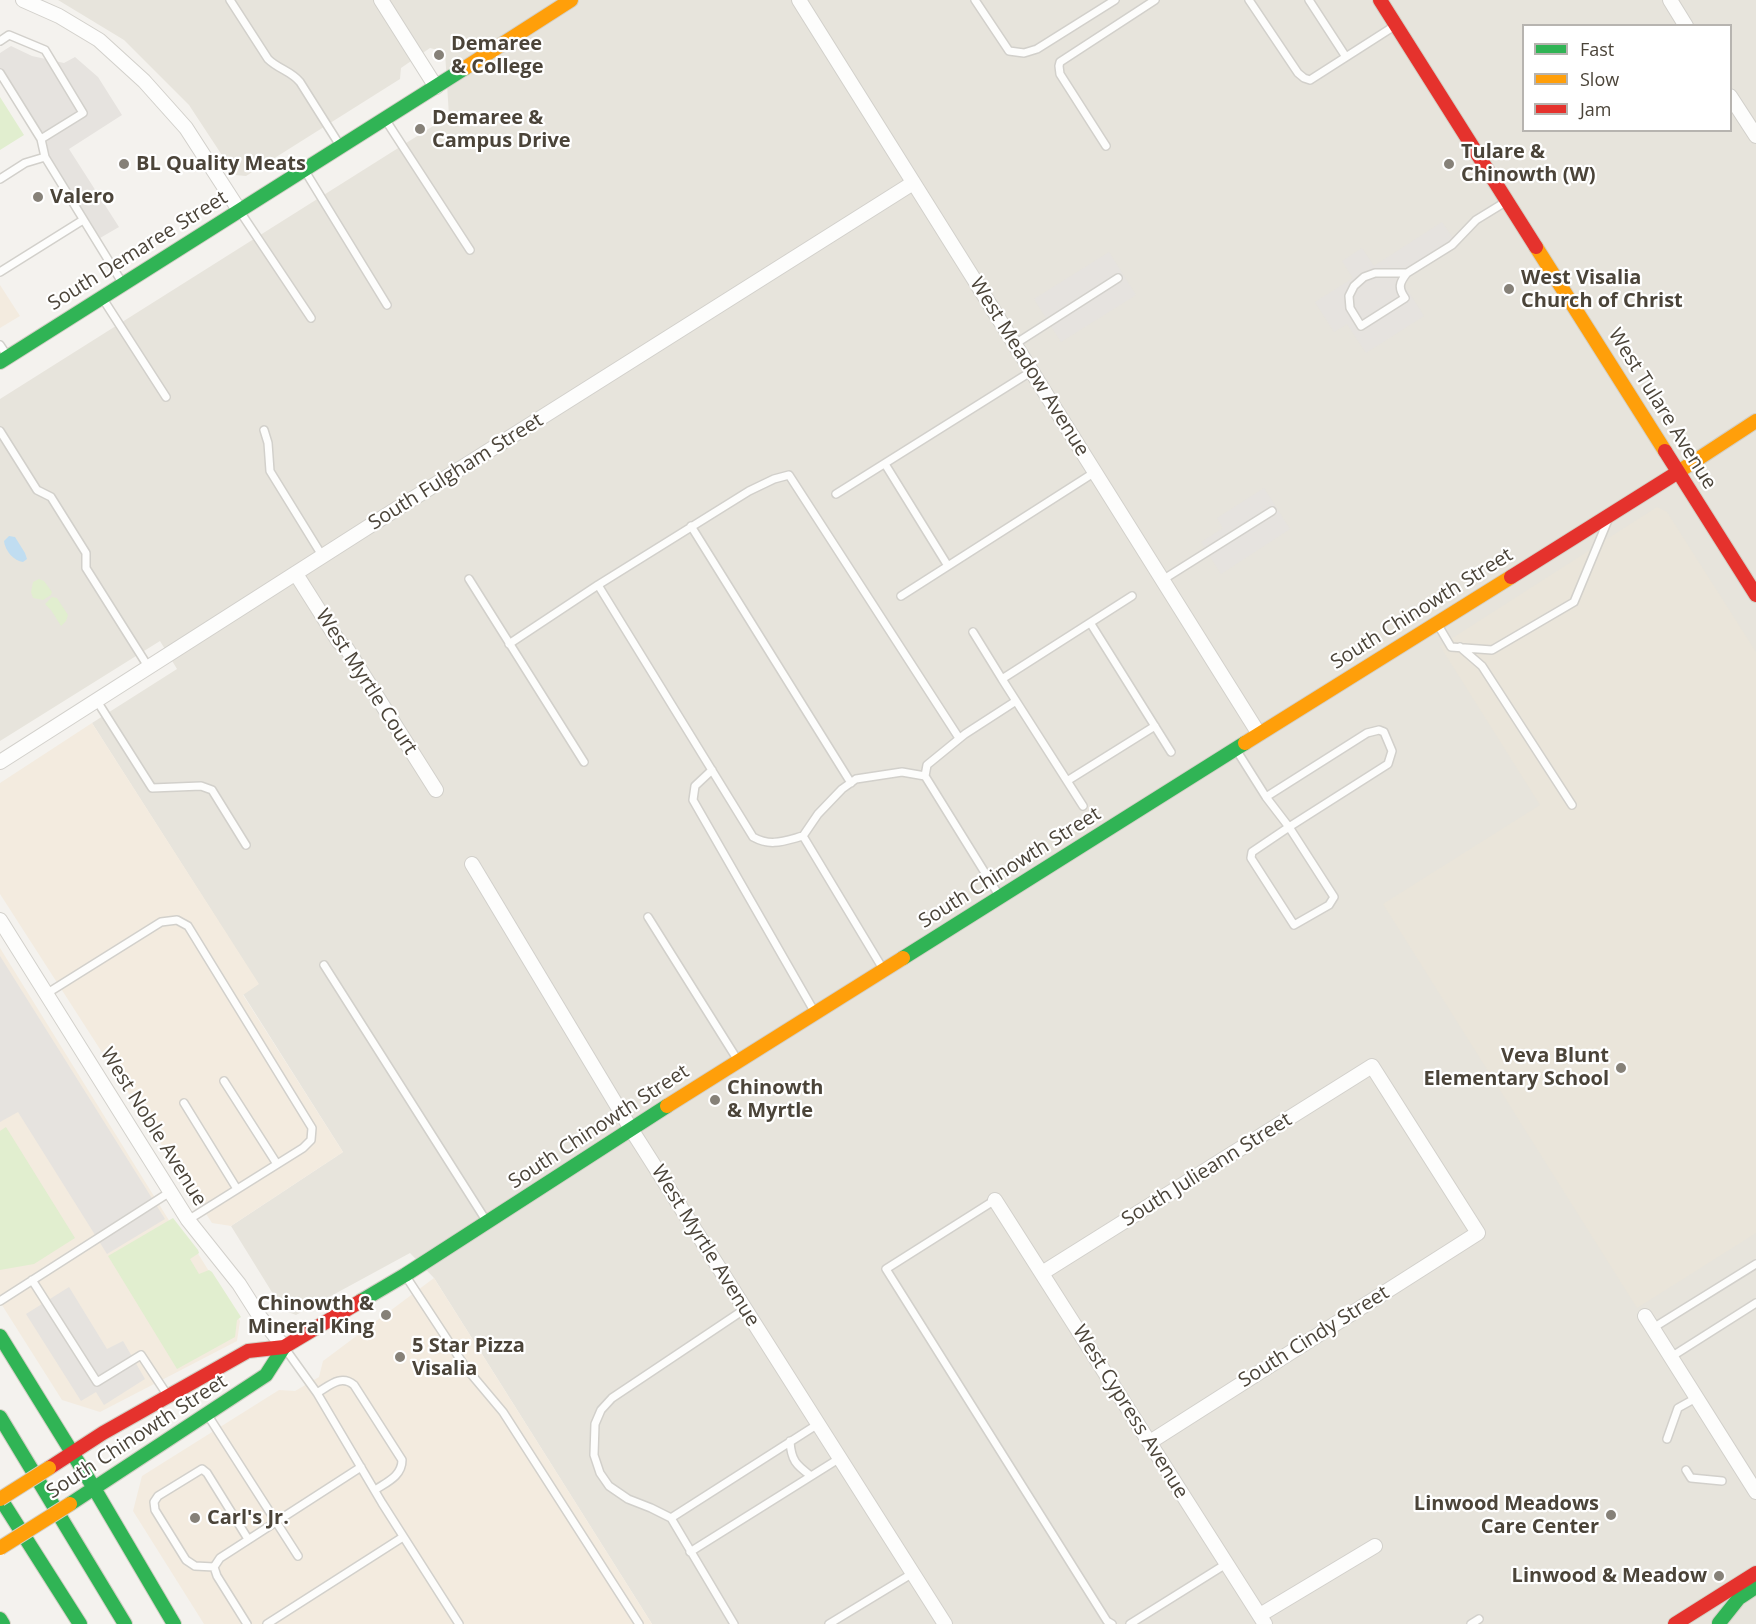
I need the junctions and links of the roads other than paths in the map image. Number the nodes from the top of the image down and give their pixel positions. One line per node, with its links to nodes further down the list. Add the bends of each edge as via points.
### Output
1 (24, 0): 30 (street, via 99,40 144,81 186,128)
2 (230, 0): 23 (lane, via 268,59 300,82)
3 (381, 0): 18 (street)
4 (571, 0): 18 (main road, South Demaree Street)
5 (799, 0): 28 (street, West Meadow Avenue)
6 (975, 0): 7 (lane, via 1009,51 1024,53 1037,49)
7 (1115, 0)
8 (1155, 0): 24 (lane, via 1060,62 1060,74)
9 (1249, 0): 16 (lane, via 1304,78 1310,80)
10 (1309, 0): 16 (lane)
11 (1380, 0): 14 (main road, West Tulare Avenue)
12 (1670, 0): 13 (street)
13 (1685, 24)
14 (1396, 25): 16 (lane); 29 (main road, West Tulare Avenue)
15 (0, 41): 22 (lane, via 9,35 45,50 83,113)
16 (1346, 57)
17 (0, 73): 22 (lane)
18 (436, 87): 20 (main road, South Demaree Street)
19 (1732, 98): 21 (street)
20 (385, 118): 23 (main road, South Demaree Street); 32 (lane)
21 (1756, 136)
22 (41, 139): 25 (lane)
23 (341, 146): 26 (main road, South Demaree Street)
24 (1106, 146)
25 (45, 157): 27 (lane, via 25,163); 31 (lane)
26 (304, 169): 30 (main road, South Demaree Street); 38 (lane)
27 (0, 179)
28 (913, 183): 40 (street, West Meadow Avenue); 55 (street, South Fulgham Street)
29 (1507, 201): 34 (lane, via 1476,220 1452,245); 50 (main road, West Tulare Avenue)
30 (239, 210): 36 (main road, South Demaree Street); 39 (lane)
31 (83, 220): 33 (lane); 36 (lane)
32 (470, 250)
33 (0, 272)
34 (1407, 273): 34 (lane, via 1375,273 1354,286 1349,296 1350,308 1361,326 1405,298 1400,282)
35 (1118, 278): 40 (lane)
36 (123, 284): 37 (main road, South Demaree Street)
37 (101, 297): 42 (main road, South Demaree Street); 44 (lane)
38 (387, 305)
39 (311, 318)
40 (1015, 344): 43 (street, West Meadow Avenue)
41 (0, 345): 42 (lane)
42 (4, 359)
43 (1032, 371): 48 (lane); 49 (street, West Meadow Avenue)
44 (166, 397)
45 (1756, 422): 50 (main road, South Chinowth Street)
46 (264, 430): 55 (lane, via 270,471)
47 (0, 431): 69 (lane, via 37,490 51,497 86,553 86,568)
48 (885, 464): 51 (lane); 56 (lane)
49 (1095, 471): 56 (lane); 59 (street, West Meadow Avenue)
50 (1678, 472): 53 (main road, South Chinowth Street); 61 (main road, West Tulare Avenue)
51 (836, 494)
52 (1272, 511): 59 (lane)
53 (1611, 514): 64 (main road, South Chinowth Street); 68 (lane, via 1574,602 1492,650)
54 (691, 526): 60 (lane); 75 (lane, via 749,490 789,475); 83 (lane)
55 (323, 556): 57 (street, South Fulgham Street)
56 (948, 566): 62 (lane)
57 (296, 574): 69 (street, South Fulgham Street); 84 (street, West Myrtle Court)
58 (469, 579): 67 (lane)
59 (1164, 579): 74 (street, West Meadow Avenue)
60 (598, 585): 67 (lane); 80 (lane)
61 (1756, 595)
62 (901, 596)
63 (1132, 596): 65 (lane)
64 (1437, 623): 68 (lane, via 1451,647); 74 (main road, South Chinowth Street)
65 (1091, 624): 70 (lane); 73 (lane)
66 (973, 632): 70 (lane)
67 (509, 644): 79 (lane)
68 (1460, 647): 86 (lane, via 1482,666)
69 (149, 668): 71 (street, South Fulgham Street)
70 (1002, 679): 72 (lane)
71 (97, 701): 78 (street, South Fulgham Street); 90 (lane, via 152,788 201,786 212,790)
72 (1016, 701): 75 (lane); 82 (lane)
73 (1155, 726): 77 (lane); 82 (lane)
74 (1259, 734): 76 (main road, South Chinowth Street)
75 (959, 738): 81 (lane, via 927,765)
76 (1236, 749): 85 (lane); 92 (main road, South Chinowth Street)
77 (1171, 752)
78 (0, 762)
79 (584, 762)
80 (712, 770): 89 (lane, via 753,837 765,843); 98 (lane, via 695,786 693,800)
81 (925, 776): 83 (lane, via 902,772); 92 (lane)
82 (1067, 781): 87 (lane)
83 (851, 783): 89 (lane, via 818,814)
84 (436, 790)
85 (1266, 797): 88 (lane); 88 (lane, via 1367,733 1384,732 1392,751 1388,764)
86 (1572, 805)
87 (1083, 806)
88 (1289, 826): 88 (lane, via 1334,897 1329,905 1294,925 1251,858 1252,852)
89 (803, 836): 96 (lane)
90 (246, 845)
91 (472, 864): 103 (street, West Myrtle Avenue)
92 (1000, 897): 96 (main road, South Chinowth Street)
93 (648, 917): 99 (lane)
94 (0, 920): 97 (street, West Noble Avenue)
95 (324, 965): 109 (lane)
96 (884, 970): 98 (main road, South Chinowth Street)
97 (46, 994): 104 (lane, via 161,922 177,920 188,926 312,1128 311,1140); 106 (street, West Noble Avenue)
98 (815, 1013): 99 (main road, South Chinowth Street)
99 (738, 1061): 103 (main road, South Chinowth Street)
100 (1372, 1066): 111 (street, South Julieann Street); 129 (street, South Cindy Street, via 1478,1233)
101 (224, 1081): 104 (lane)
102 (184, 1103): 105 (lane)
103 (631, 1129): 109 (main road, South Chinowth Street); 116 (street, West Myrtle Avenue)
104 (277, 1164): 105 (lane)
105 (237, 1190): 108 (lane)
106 (170, 1192): 108 (street, West Noble Avenue); 113 (lane)
107 (995, 1200): 111 (street, West Cypress Avenue); 168 (lane, via 886,1269)
108 (188, 1220): 119 (street, West Noble Avenue)
109 (487, 1222): 112 (main road, South Chinowth Street)
110 (1756, 1264): 117 (lane)
111 (1042, 1273): 129 (street, West Cypress Avenue)
112 (405, 1275): 119 (main road, South Chinowth Street); 164 (lane, via 466,1368 502,1412)
113 (32, 1280): 114 (lane); 122 (lane, via 97,1382 141,1355)
114 (0, 1300)
115 (1756, 1303): 120 (lane)
116 (746, 1309): 126 (street, West Myrtle Avenue); 140 (lane, via 612,1398 595,1424 594,1455 609,1486)
117 (1649, 1322): 120 (street)
118 (0, 1336): 130 (main road)
119 (284, 1347): 121 (lane); 122 (main road, South Chinowth Street, via 248,1352); 124 (main road, South Chinowth Street, via 266,1375)
120 (1671, 1358): 123 (street)
121 (317, 1393): 132 (lane); 137 (lane, via 340,1380 349,1380 402,1460 399,1473)
122 (168, 1397): 130 (main road, South Chinowth Street)
123 (1696, 1398): 127 (lane, via 1678,1408); 138 (street)
124 (207, 1414): 136 (main road, South Chinowth Street); 141 (lane)
125 (0, 1417): 159 (main road)
126 (818, 1424): 128 (lane); 131 (street, West Myrtle Avenue)
127 (1667, 1439)
128 (790, 1441): 134 (lane, via 793,1458); 140 (lane)
129 (1150, 1442): 148 (street, West Cypress Avenue)
130 (72, 1453): 136 (main road); 139 (main road, South Chinowth Street, bridge)
131 (840, 1458): 134 (lane); 150 (street, West Myrtle Avenue)
132 (361, 1467): 137 (lane); 141 (lane)
133 (1686, 1470): 135 (lane, via 1691,1478)
134 (811, 1476): 146 (lane)
135 (1722, 1480)
136 (94, 1488): 145 (main road, South Chinowth Street, bridge); 160 (main road)
137 (375, 1490): 142 (lane)
138 (1756, 1492)
139 (0, 1498): 158 (main road)
140 (671, 1518): 146 (lane)
141 (276, 1521): 143 (lane); 147 (lane)
142 (403, 1537): 162 (lane); 163 (lane)
143 (248, 1539): 149 (lane, via 220,1558); 149 (lane, via 202,1469 158,1496 155,1510 186,1560 195,1566)
144 (1375, 1546): 156 (street)
145 (0, 1548)
146 (690, 1552): 165 (lane)
147 (298, 1556)
148 (1226, 1564): 156 (street, West Cypress Avenue); 169 (lane)
149 (214, 1567): 161 (lane)
150 (913, 1573): 166 (lane); 167 (street, West Myrtle Avenue)
151 (1756, 1573): 171 (main road)
152 (1756, 1587): 172 (main road, via 1739,1598)
153 (1756, 1599): 172 (main road)
154 (0, 1619): 157 (main road)
155 (1479, 1619): 170 (lane)
156 (1262, 1620)
157 (3, 1624)
158 (80, 1624)
159 (125, 1624)
160 (174, 1624)
161 (247, 1624)
162 (267, 1624)
163 (459, 1624)
164 (639, 1624)
165 (734, 1624)
166 (829, 1624)
167 (945, 1624)
168 (1112, 1624)
169 (1130, 1624)
170 (1472, 1624)
171 (1675, 1624)
172 (1718, 1624)

